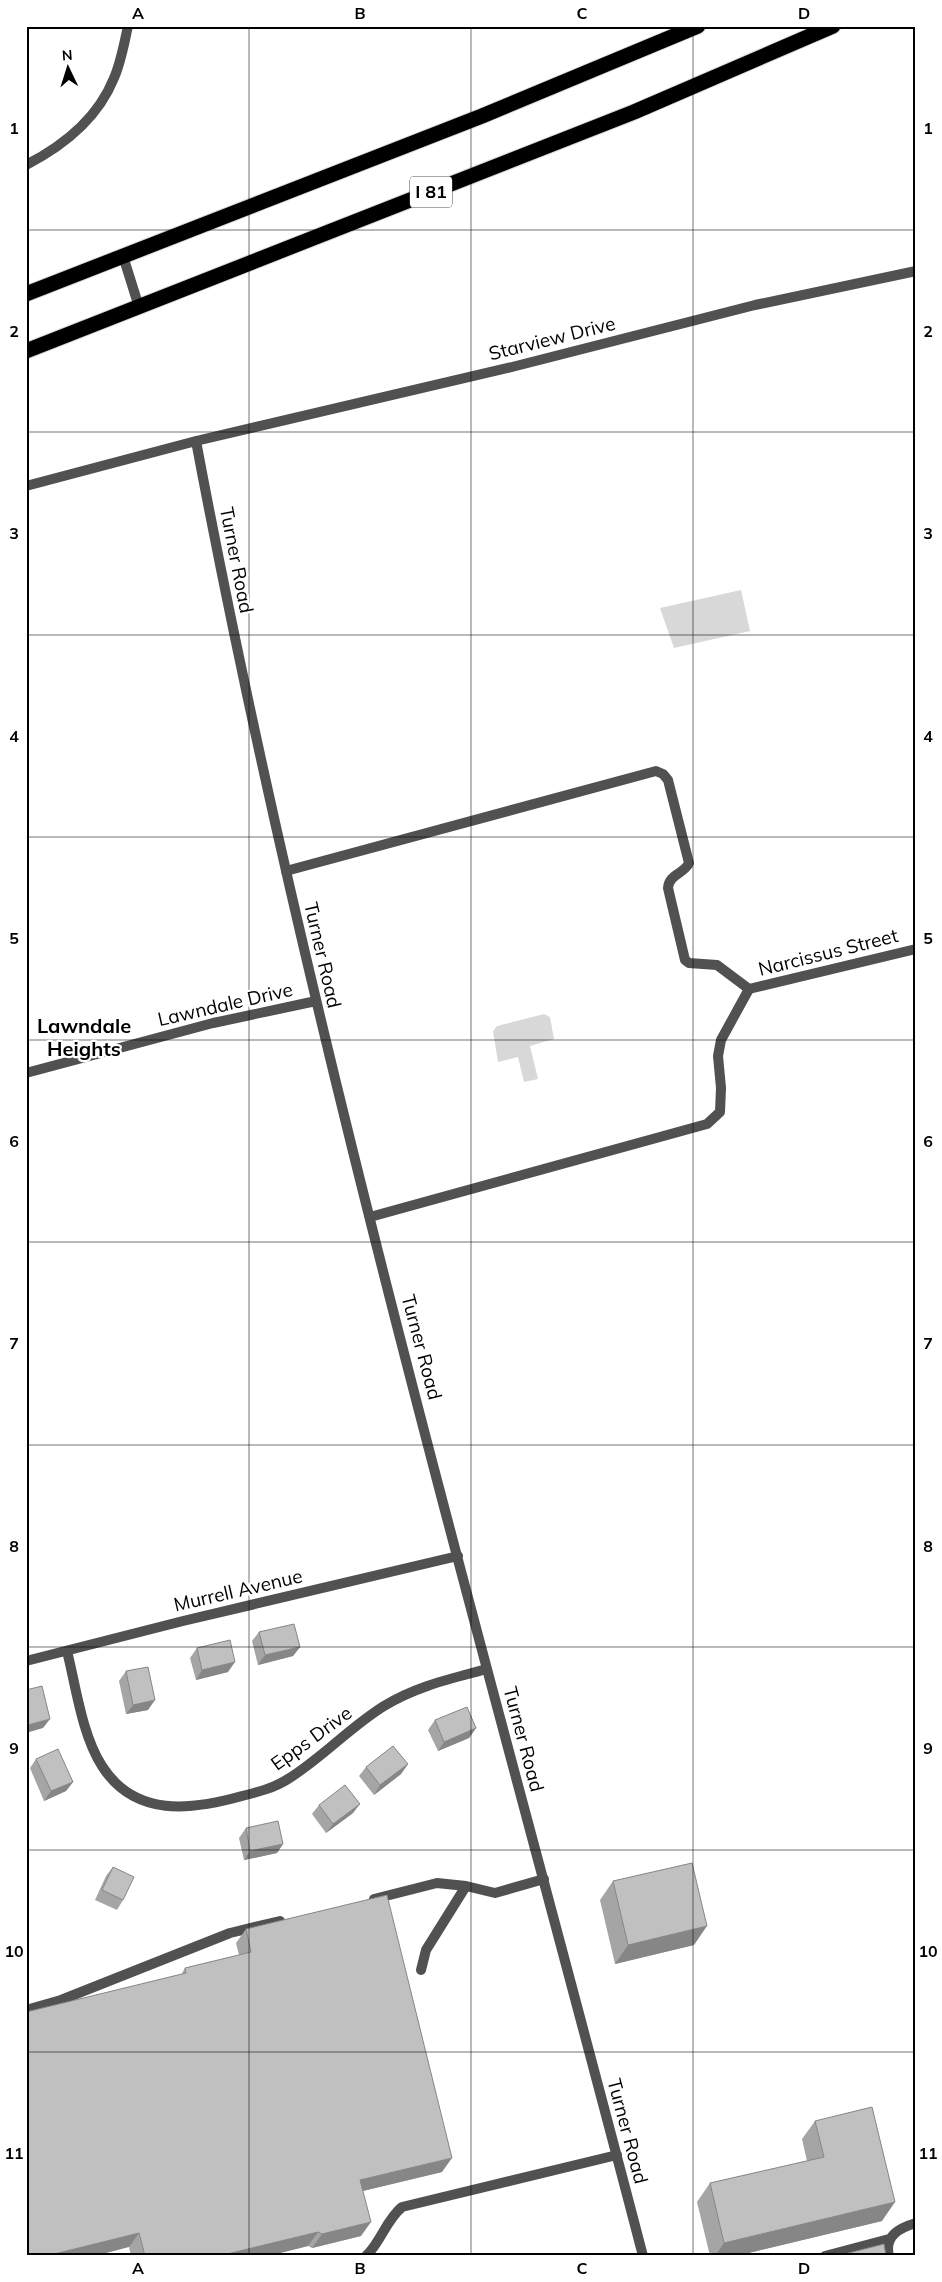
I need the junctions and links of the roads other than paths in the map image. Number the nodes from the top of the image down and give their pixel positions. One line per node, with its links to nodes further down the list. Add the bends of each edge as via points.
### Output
1 (128, 26): 4 (street, via 114,79 103,100 69,138)
2 (698, 26): 5 (highway, via 482,116)
3 (834, 26): 8 (highway, I 81, via 634,112)
4 (26, 166)
5 (123, 256): 7 (highway); 8 (street)
6 (916, 271): 10 (street, Starview Drive, via 755,305 512,367)
7 (26, 294)
8 (139, 307): 9 (highway, I 81)
9 (26, 351)
10 (196, 441): 11 (street, Starview Drive); 12 (street, Turner Road, via 226,600)
11 (26, 486)
12 (286, 871): 14 (street, via 656,771 668,780 689,863 686,870 668,882 685,960 689,964 717,965); 15 (street, Turner Road)
13 (916, 949): 14 (street, Narcissus Street)
14 (749, 989): 17 (street, via 721,1040 718,1056 720,1112 707,1124)
15 (316, 1001): 16 (street, Lawndale Drive, via 213,1023); 17 (street, Turner Road)
16 (26, 1073)
17 (370, 1217): 18 (street, Turner Road)
18 (458, 1556): 19 (street, Murrell Avenue); 21 (street, Turner Road)
19 (67, 1651): 20 (street, Murrell Avenue); 21 (street, Epps Drive, via 91,1746 103,1768 130,1793 165,1808 187,1808 269,1788 303,1769 382,1707 422,1686)
20 (26, 1661)
21 (487, 1669): 22 (street, Turner Road)
22 (544, 1879): 23 (street, via 495,1892); 28 (street, Turner Road)
23 (466, 1886): 24 (street, via 437,1883); 26 (street, via 426,1950)
24 (365, 1901)
25 (288, 1919): 27 (street, via 230,1933 61,2000)
26 (421, 1970)
27 (26, 2010)
28 (617, 2155): 31 (street, via 402,2208 394,2214); 32 (street, Turner Road)
29 (916, 2223): 30 (street, via 896,2231)
30 (890, 2239): 33 (street); 34 (street)
31 (366, 2256)
32 (643, 2256)
33 (825, 2256)
34 (889, 2256)

